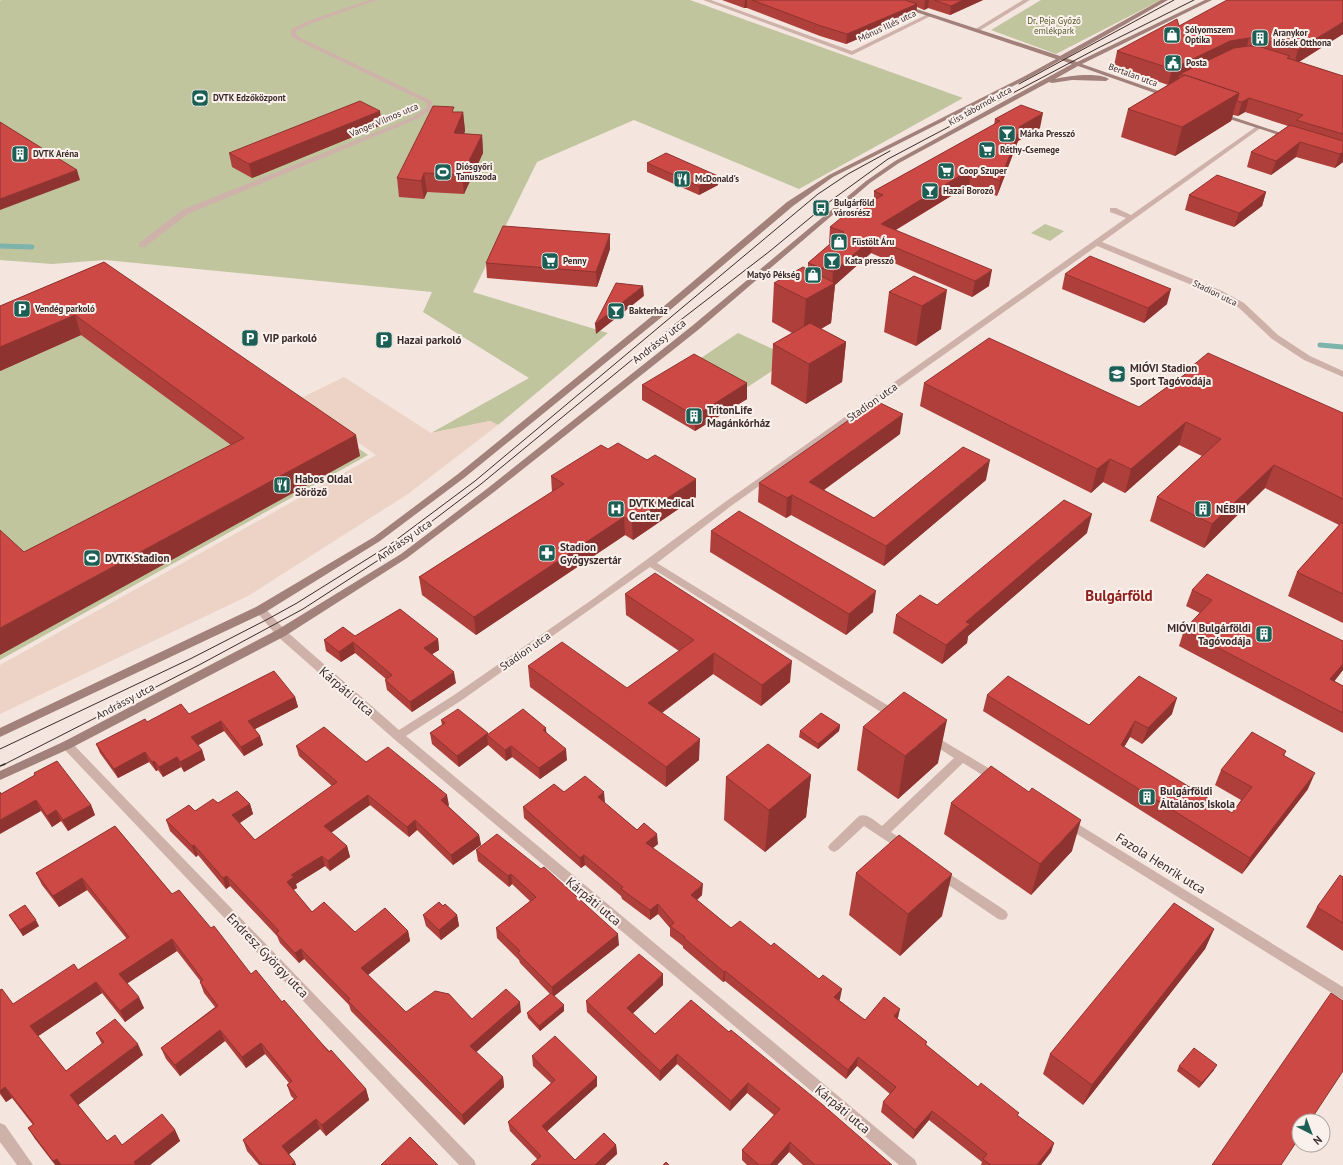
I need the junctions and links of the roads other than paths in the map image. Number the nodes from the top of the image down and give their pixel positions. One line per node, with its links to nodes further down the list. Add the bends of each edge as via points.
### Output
1 (374, 0): 22 (street, Vanger Vilmos utca, via 310,22 293,30 294,37 430,102 429,109 415,118 185,212)
2 (706, 0): 7 (street, Mónus Illés utca, via 852,52)
3 (883, 0): 7 (main road, Bertalan utca)
4 (1027, 0): 8 (street)
5 (1165, 0): 9 (main road, Kiss tábornok utca)
6 (1209, 0): 10 (main road, Kiss tábornok utca)
7 (930, 15): 8 (main road, Bertalan utca)
8 (977, 30): 9 (main road, Bertalan utca)
9 (1059, 58): 10 (main road, Bertalan utca); 23 (main road, Kiss tábornok utca, via 1025,78 830,176 790,204)
10 (1077, 64): 11 (main road, Kiss tábornok utca); 12 (main road, Bertalan utca)
11 (1042, 84): 12 (main road, via 1064,78 1097,78); 24 (main road, Kiss tábornok utca, via 897,162 862,186)
12 (1141, 87): 14 (main road, Bertalan utca)
13 (1165, 90): 14 (street)
14 (1158, 93): 15 (main road, Bertalan utca)
15 (1178, 100)
16 (1215, 112): 17 (main road)
17 (1259, 127): 18 (main road); 20 (street, Stadion utca)
18 (1294, 138)
19 (1113, 210): 20 (street)
20 (1132, 218): 21 (street, Stadion utca)
21 (1097, 243): 25 (street, Stadion utca, via 1220,293 1241,305 1282,342 1308,358); 26 (street, Stadion utca, via 728,504)
22 (142, 244)
23 (741, 246): 27 (main road, Andrássy utca, via 461,476 377,539)
24 (779, 258): 28 (main road, Andrássy utca, via 695,328 404,556)
25 (1343, 374)
26 (650, 563): 29 (street); 32 (street, Stadion utca, via 423,722)
27 (260, 610): 28 (street, Kárpáti utca); 31 (main road, Andrássy utca)
28 (281, 633): 32 (street, Kárpáti utca); 33 (main road, Andrássy utca)
29 (909, 724)
30 (922, 732): 34 (street)
31 (0, 734)
32 (398, 736): 47 (street, Kárpáti utca)
33 (67, 745): 35 (main road, Andrássy utca); 46 (street, Endresz György utca)
34 (962, 757): 36 (street); 38 (street)
35 (0, 776)
36 (1009, 786)
37 (1055, 815): 43 (street, Fazola Henrik utca)
38 (883, 832): 39 (street, via 863,819); 40 (street)
39 (834, 847)
40 (915, 855)
41 (928, 864): 42 (street)
42 (1002, 915)
43 (1343, 994)
44 (0, 1130): 45 (street)
45 (26, 1165)
46 (469, 1165)
47 (910, 1165)

